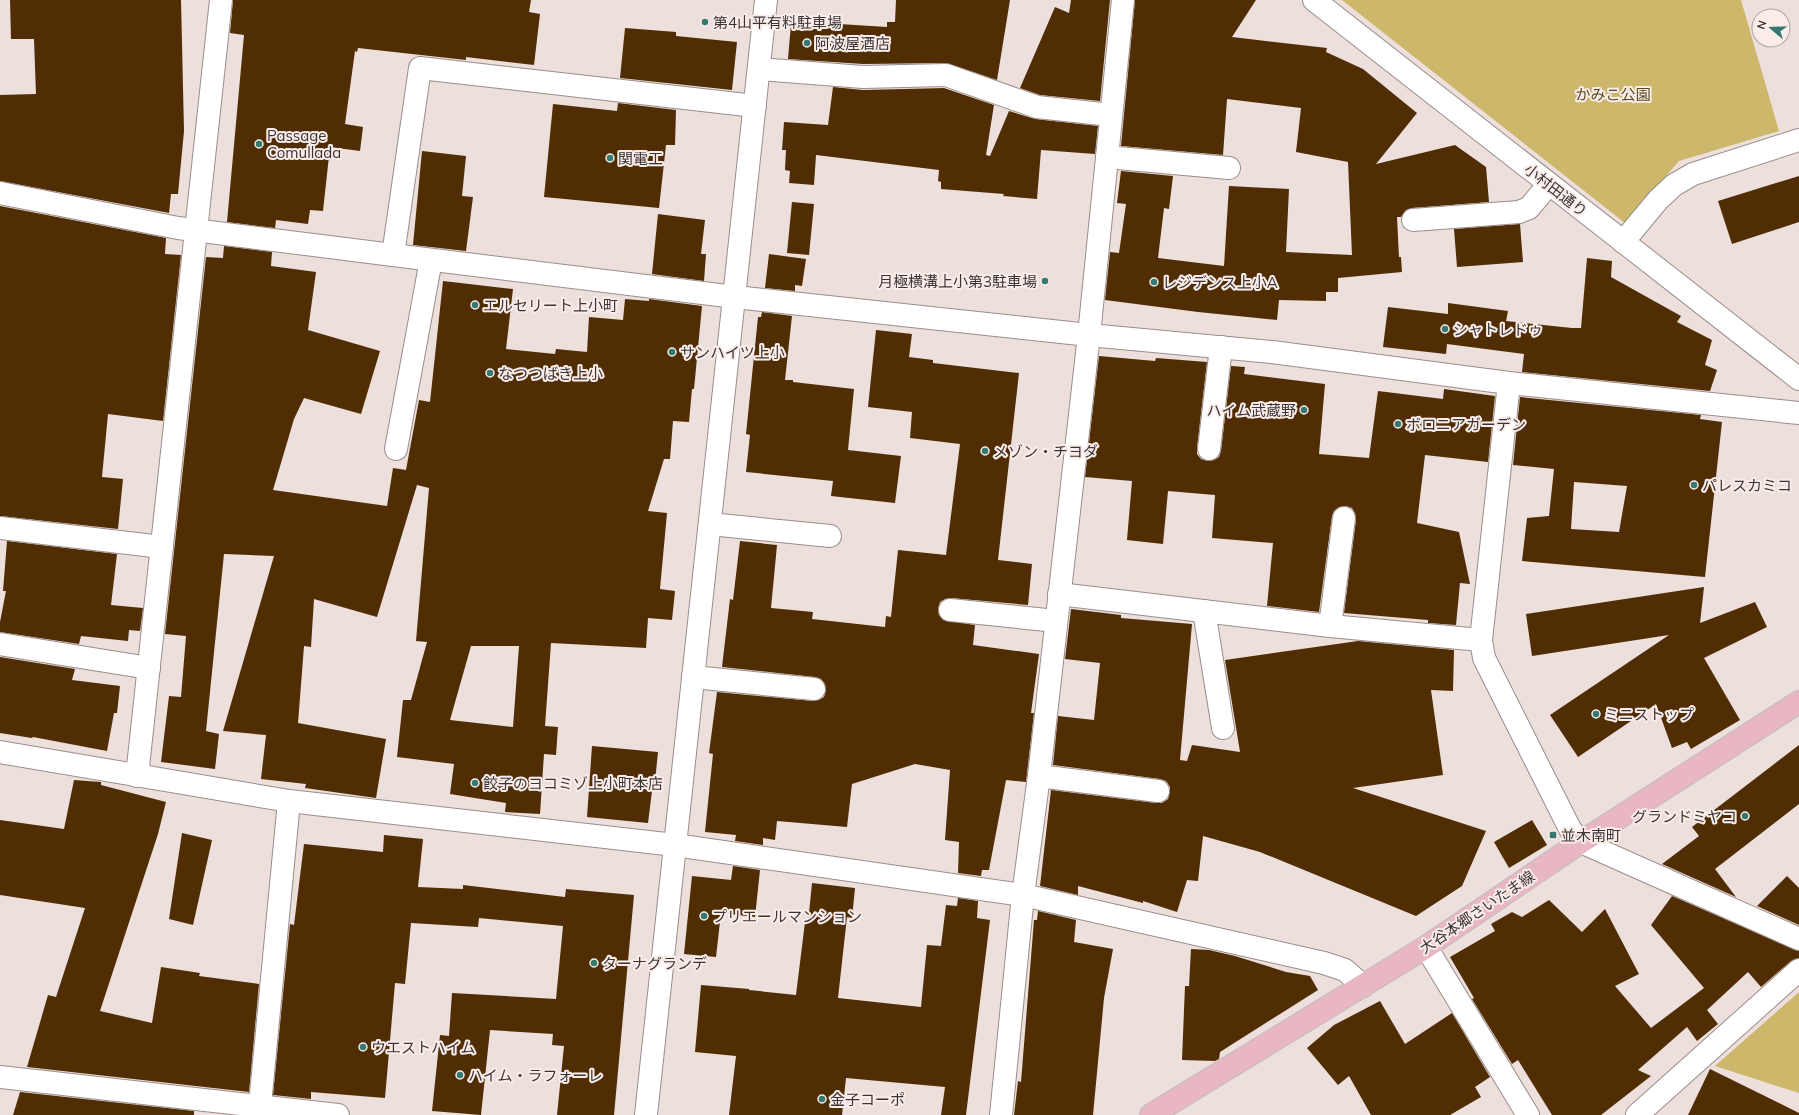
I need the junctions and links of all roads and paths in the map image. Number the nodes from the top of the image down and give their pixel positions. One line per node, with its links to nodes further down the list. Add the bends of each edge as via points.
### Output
1 (221, 0): 14 (street)
2 (766, 0): 5 (street)
3 (1123, 0): 7 (street)
4 (1314, 0): 11 (street, 小村田通り)
5 (759, 69): 6 (street); 7 (street, via 863,77 946,76 1037,107)
6 (755, 106): 16 (street, via 420,68); 18 (street)
7 (1111, 115): 9 (street)
8 (1799, 140): 15 (street, via 1693,174 1674,185)
9 (1107, 157): 10 (street); 19 (street)
10 (1230, 168)
11 (1549, 184): 13 (street, via 1529,208 1519,212); 15 (street, 小村田通り)
12 (0, 192): 14 (street)
13 (1413, 220)
14 (195, 231): 16 (street); 30 (street)
15 (1623, 242): 21 (street, 小村田通り)
16 (393, 255): 17 (street)
17 (431, 260): 18 (street); 24 (street)
18 (735, 297): 19 (street); 27 (street)
19 (1089, 335): 20 (street); 31 (street)
20 (1221, 347): 22 (street); 25 (street)
21 (1799, 379)
22 (1509, 383): 23 (street); 36 (street)
23 (1799, 414)
24 (396, 449)
25 (1209, 449)
26 (1344, 518): 35 (street)
27 (710, 524): 29 (street); 39 (street)
28 (0, 528): 30 (street)
29 (830, 536)
30 (162, 547): 38 (street)
31 (1059, 594): 33 (street); 34 (street)
32 (950, 610): 34 (street)
33 (1204, 611): 35 (street); 42 (street)
34 (1056, 621): 45 (street)
35 (1330, 626): 36 (street)
36 (1481, 640): 48 (street, via 1484,658 1570,829)
37 (0, 644): 38 (street)
38 (149, 668): 44 (street)
39 (693, 677): 40 (street); 49 (street)
40 (814, 689)
41 (1799, 702): 48 (main road, 大谷本郷さいたま線)
42 (1223, 728)
43 (0, 752): 44 (street)
44 (137, 776): 47 (street)
45 (1039, 776): 46 (street); 50 (street)
46 (1158, 790)
47 (289, 801): 49 (street); 56 (street)
48 (1581, 842): 51 (street); 52 (main road, 大谷本郷さいたま線)
49 (675, 845): 50 (street); 58 (street)
50 (1023, 895): 54 (street, via 1324,963 1345,970); 59 (street)
51 (1799, 939)
52 (1426, 947): 54 (main road, 大谷本郷さいたま線); 61 (street)
53 (1799, 970): 62 (street)
54 (1363, 986): 60 (main road, 大谷本郷さいたま線)
55 (0, 1077): 56 (street)
56 (259, 1111): 57 (street)
57 (338, 1115)
58 (646, 1115)
59 (1002, 1115)
60 (1151, 1115)
61 (1528, 1115)
62 (1638, 1115)

